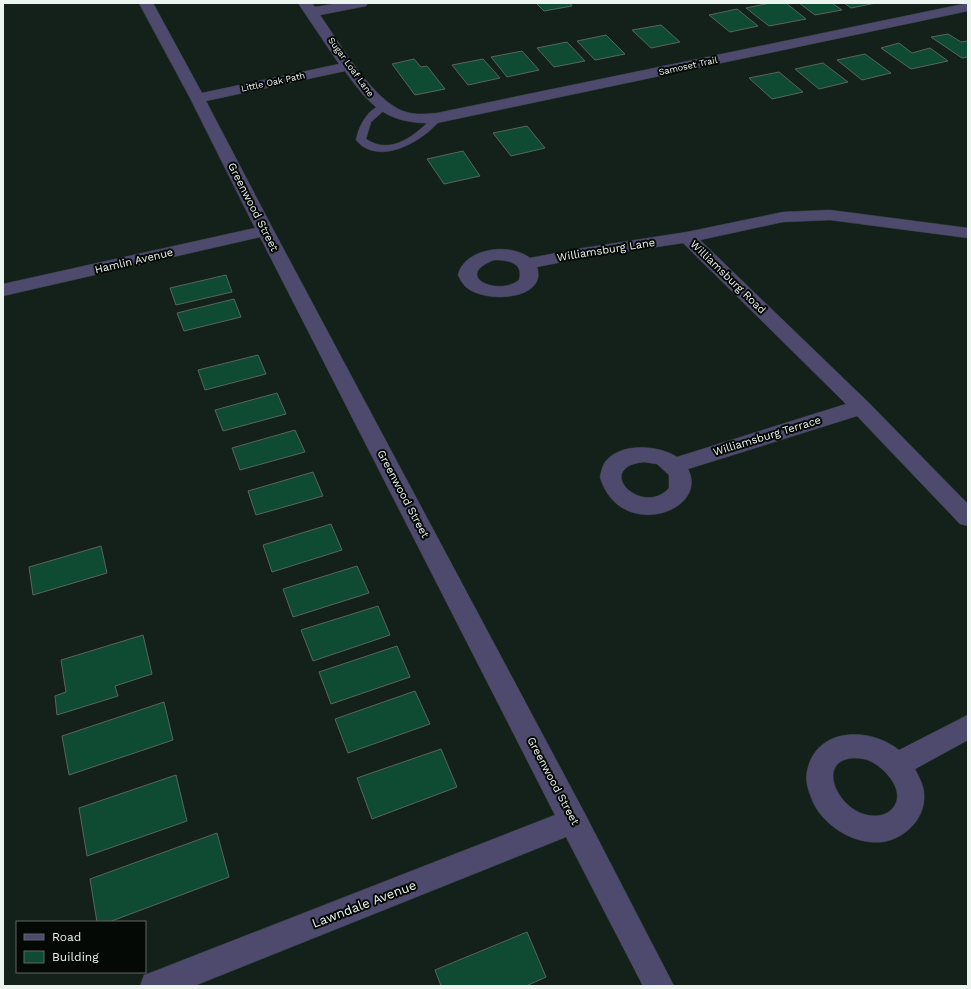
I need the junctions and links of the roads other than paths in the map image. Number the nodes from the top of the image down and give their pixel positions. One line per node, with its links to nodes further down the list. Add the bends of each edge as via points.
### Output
1 (146, 3): 6 (street, Greenwood Street)
2 (361, 3): 3 (street)
3 (308, 7): 5 (street, Sugar Loaf Lane)
4 (968, 8): 9 (street, Samoset Trail)
5 (349, 66): 6 (street, Little Oak Path); 7 (street, Sugar Loaf Lane, via 374,100)
6 (197, 98): 10 (street, Greenwood Street)
7 (384, 107): 8 (street, Sugar Loaf Lane); 9 (lane, via 370,117 362,128 361,140 367,145 391,148 409,142 426,132)
8 (408, 118): 9 (street, Samoset Trail)
9 (437, 118)
10 (265, 231): 14 (street, Hamlin Avenue); 20 (street, Greenwood Street)
11 (968, 233): 12 (street, Williamsburg Road, via 830,215 783,217)
12 (687, 237): 13 (street, Williamsburg Lane); 15 (street, Williamsburg Road)
13 (526, 264)
14 (3, 290)
15 (861, 407): 16 (street, Williamsburg Terrace); 17 (street, Williamsburg Road)
16 (673, 466)
17 (968, 518)
18 (968, 727): 19 (street)
19 (897, 765)
20 (574, 821): 21 (street, Lawndale Avenue); 22 (street, Greenwood Street)
21 (155, 986)
22 (659, 986)

